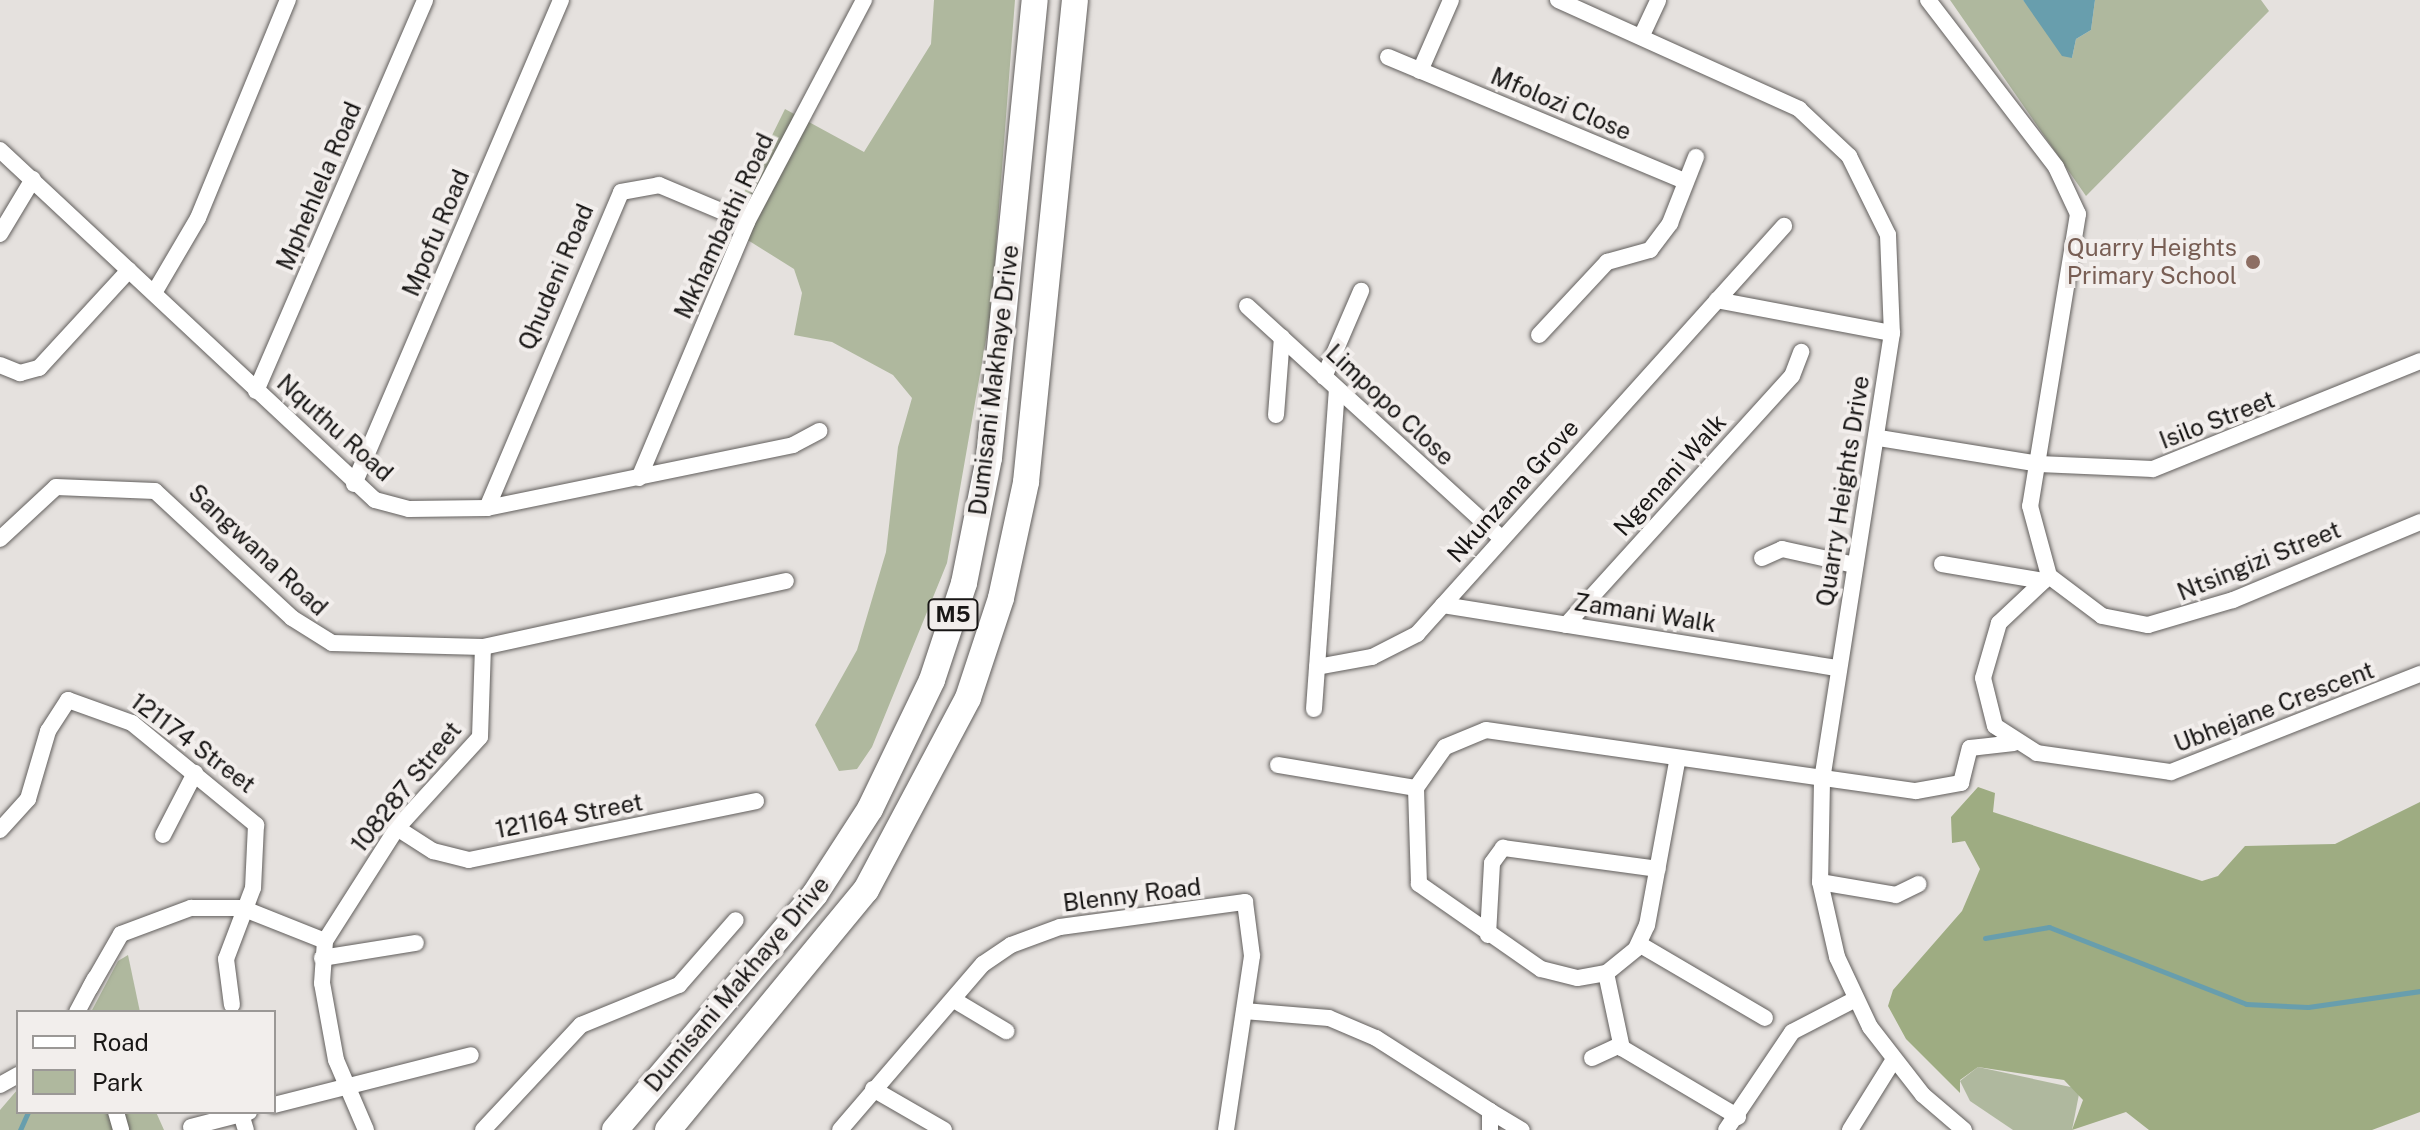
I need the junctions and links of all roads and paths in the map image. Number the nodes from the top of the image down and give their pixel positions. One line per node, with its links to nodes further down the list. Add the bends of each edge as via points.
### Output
1 (288, 0): 23 (street, via 198,218)
2 (425, 0): 34 (street, Mphehlela Road)
3 (561, 0): 40 (street, Mpofu Road)
4 (864, 0): 18 (street, Mkhambathi Road)
5 (1035, 0): 100 (main road, Dumisani Makhaye Drive / M5, via 989,458 964,583 932,680 870,809 822,883)
6 (1075, 0): 101 (main road, Dumisani Makhaye Drive / M5, via 1026,482 1001,598 968,698 866,890)
7 (1451, 0): 13 (street)
8 (1558, 0): 11 (street, Quarry Heights Drive)
9 (1658, 0): 11 (street)
10 (1928, 0): 38 (street, via 2068,186 2078,214)
11 (1642, 35): 26 (street, Quarry Heights Drive, via 1782,98 1849,156 1888,235)
12 (1388, 57): 13 (street, Mfolozi Close)
13 (1420, 71): 17 (street, Mfolozi Close)
14 (0, 150): 16 (street, Nquthu Road)
15 (1696, 157): 17 (street)
16 (33, 179): 20 (street); 21 (street, Nquthu Road)
17 (1684, 181): 27 (street, via 1665,231 1650,250 1607,262)
18 (747, 222): 39 (street, Mkhambathi Road); 41 (street, Qhudeni Road, via 659,185 632,186 616,198)
19 (1784, 226): 24 (street, Nkunzana Grove)
20 (0, 234)
21 (129, 270): 23 (street, Nquthu Road); 31 (street, via 39,368 20,373)
22 (1361, 291): 32 (street)
23 (154, 293): 34 (street, Nquthu Road)
24 (1717, 300): 26 (street); 44 (street, Nkunzana Grove)
25 (1247, 306): 28 (street, Limpopo Close)
26 (1892, 333): 37 (street, Quarry Heights Drive)
27 (1539, 335)
28 (1282, 337): 32 (street, Limpopo Close); 35 (street)
29 (1801, 352): 51 (street, Ngenani Walk, via 1792,376)
30 (2420, 361): 38 (street, Isilo Street, via 2166,466 2105,472)
31 (0, 365)
32 (1324, 377): 33 (street, Limpopo Close)
33 (1337, 390): 44 (street, Limpopo Close); 53 (street)
34 (256, 391): 40 (street, Nquthu Road)
35 (1276, 415)
36 (819, 431): 39 (street, Nquthu Road, via 793,445)
37 (1879, 438): 38 (street, Isilo Street); 47 (street, Quarry Heights Drive)
38 (2039, 464): 48 (street, via 2031,520)
39 (639, 478): 41 (street, Nquthu Road)
40 (354, 484): 41 (street, Nquthu Road, via 375,500 409,509)
41 (487, 508)
42 (2420, 522): 48 (street, Ntsingizi Street, via 2233,600 2148,625 2102,616)
43 (0, 539): 52 (street, Sangwana Road, via 56,487 147,489 174,502 317,638)
44 (1502, 539): 50 (street, Nkunzana Grove)
45 (1762, 558): 47 (street, via 1782,549)
46 (1942, 564): 48 (street)
47 (1855, 565): 54 (street, Quarry Heights Drive)
48 (2047, 578): 57 (street, via 1999,623 1985,659 1987,711)
49 (786, 581): 52 (street, Sangwana Road)
50 (1443, 605): 51 (street, Zamani Walk); 53 (street, Nkunzana Grove, via 1395,648)
51 (1566, 625): 54 (street, Zamani Walk)
52 (483, 647): 64 (street, 108287 Street, via 483,729)
53 (1317, 667): 56 (street)
54 (1838, 668): 61 (street, Quarry Heights Drive)
55 (2420, 674): 57 (street, Ubhejane Crescent, via 2171,772 2037,753)
56 (1314, 709)
57 (2014, 743): 61 (street, via 1970,748 1961,783 1916,791)
58 (1677, 762): 61 (street); 62 (street, via 1486,730 1445,747); 67 (street)
59 (1278, 765): 62 (street)
60 (195, 773): 65 (street, 121174 Street, via 119,714 75,699 63,706 28,799); 66 (street); 70 (street, 121174 Street, via 256,825 253,888)
61 (1822, 781): 68 (street, Quarry Heights Drive)
62 (1416, 788): 72 (street, via 1419,884)
63 (756, 801): 64 (street, 121164 Street, via 469,860 433,851)
64 (397, 828): 73 (street, 108287 Street)
65 (0, 830)
66 (163, 835)
67 (1658, 869): 72 (street, via 1503,848 1492,863); 75 (street)
68 (1820, 882): 69 (street, via 1896,895); 80 (street, Quarry Heights Drive, via 1837,957)
69 (1919, 884)
70 (242, 908): 73 (street); 79 (street, via 191,908 121,934); 82 (street, via 226,959)
71 (736, 920): 99 (street, via 679,985 581,1025)
72 (1488, 935): 78 (street, via 1560,976)
73 (325, 941): 76 (street, 108287 Street)
74 (416, 943): 76 (street)
75 (1639, 944): 78 (street); 85 (street)
76 (322, 958): 91 (street, 108287 Street)
77 (102, 967): 79 (street)
78 (1606, 973): 87 (street)
79 (90, 988): 83 (street)
80 (1856, 999): 90 (street, Quarry Heights Drive); 95 (street, via 1792,1032)
81 (954, 1000): 84 (street, Blenny Road, via 983,964 1035,934 1245,902 1252,956); 86 (street); 92 (street, Blenny Road)
82 (232, 1005)
83 (78, 1010)
84 (1244, 1011): 94 (street, via 1329,1018); 104 (street)
85 (1765, 1018)
86 (1006, 1031)
87 (1620, 1045): 89 (street); 95 (street)
88 (471, 1055): 91 (street)
89 (1592, 1058)
90 (1893, 1061): 108 (street); 109 (street, Quarry Heights Drive)
91 (343, 1087): 93 (street); 98 (street, 108287 Street)
92 (873, 1089): 102 (street, Blenny Road); 103 (street)
93 (276, 1104)
94 (1490, 1111): 105 (street); 106 (street)
95 (1738, 1117): 107 (street)
96 (245, 1119): 97 (street)
97 (191, 1127)
98 (366, 1130)
99 (483, 1130)
100 (615, 1130)
101 (668, 1130)
102 (840, 1130)
103 (944, 1130)
104 (1226, 1130)
105 (1490, 1130)
106 (1522, 1130)
107 (1726, 1130)
108 (1850, 1130)
109 (1964, 1130)

